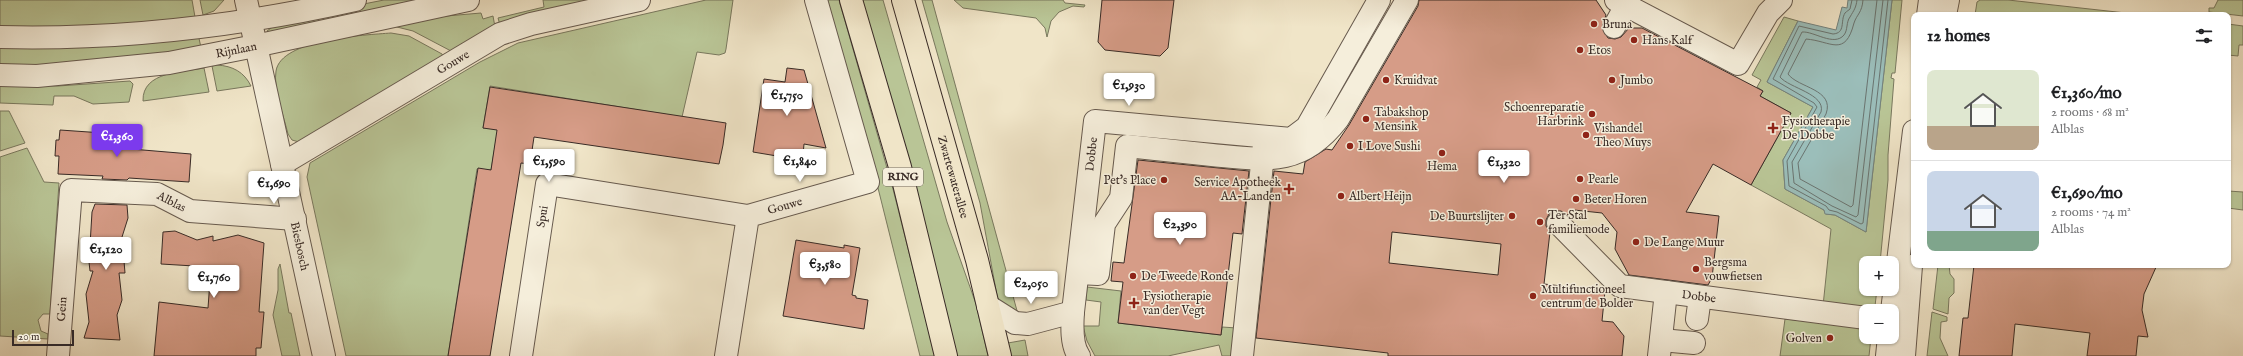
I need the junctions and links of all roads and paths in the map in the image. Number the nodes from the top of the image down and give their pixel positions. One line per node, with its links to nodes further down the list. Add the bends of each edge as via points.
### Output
1 (356, 0): 13 (street)
2 (468, 0): 18 (street, Rijnlaan)
3 (639, 0): 23 (street, Gouwe, via 531,24 500,34)
4 (816, 0): 26 (street, Gouwe, via 868,182)
5 (851, 0): 47 (main road, RING, via 900,167)
6 (903, 0): 34 (main road, Zwartewaterallee)
7 (1379, 0): 21 (street, via 1307,127)
8 (1406, 0): 21 (street, via 1338,119 1328,132)
9 (1781, 0): 12 (street, via 1768,13 1738,64)
10 (1930, 0): 14 (street)
11 (1948, 0): 15 (street)
12 (1624, 2): 16 (street)
13 (248, 10): 17 (street, via 116,36); 18 (street, Biesbosch)
14 (1928, 12)
15 (1946, 12)
16 (1614, 27)
17 (0, 37)
18 (255, 46): 19 (street, Rijnlaan, via 148,65 37,76); 23 (street, Biesbosch)
19 (0, 75)
20 (1264, 137): 21 (street, Dobbe); 22 (street); 30 (street, Dobbe, via 1095,121)
21 (1302, 146): 22 (street, via 1292,155)
22 (1262, 160): 30 (street, via 1127,146 1121,198 1104,224 1098,274); 50 (street)
23 (282, 164): 27 (street, Biesbosch)
24 (1911, 164): 33 (street)
25 (71, 190): 27 (street, Alblas, via 157,194 190,211); 43 (street, Gein)
26 (748, 216): 45 (street, Spui, via 548,184); 46 (street)
27 (294, 219): 44 (street, Biesbosch)
28 (1558, 223): 31 (street, Dobbe, via 1620,286)
29 (1911, 238): 35 (street)
30 (1078, 273): 36 (street, Dobbe)
31 (1666, 292): 32 (street, Dobbe); 42 (street)
32 (1700, 297): 37 (street, Dobbe); 38 (street)
33 (1898, 304)
34 (988, 306): 36 (street, via 1015,323 1028,324); 48 (main road, Zwartewaterallee)
35 (1899, 307)
36 (1073, 312): 49 (street, Dobbe, via 1072,328)
37 (1859, 317)
38 (1697, 319)
39 (1899, 330): 52 (street)
40 (1694, 343): 42 (street)
41 (1888, 344): 51 (street)
42 (1660, 348)
43 (58, 356)
44 (324, 356)
45 (521, 356)
46 (726, 356)
47 (946, 356)
48 (1000, 356)
49 (1079, 356)
50 (1242, 356)
51 (1887, 356)
52 (1904, 356)

